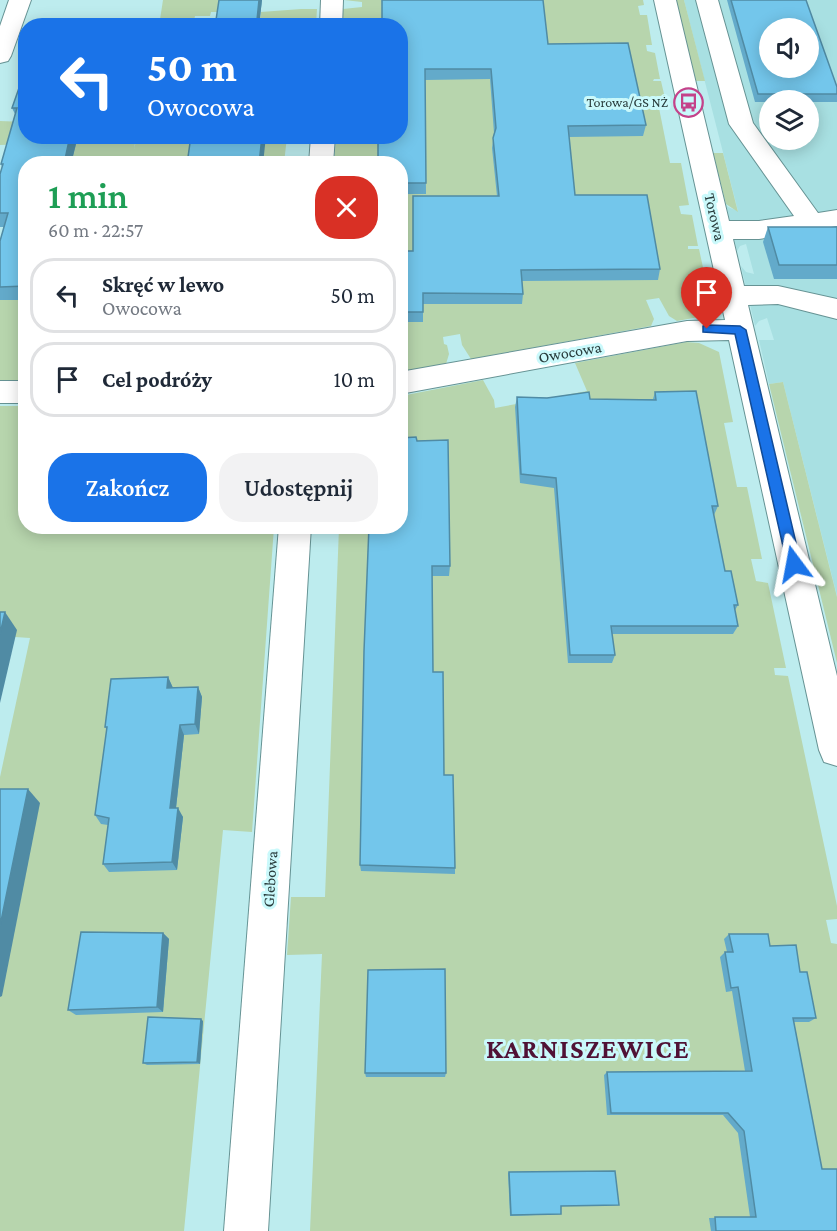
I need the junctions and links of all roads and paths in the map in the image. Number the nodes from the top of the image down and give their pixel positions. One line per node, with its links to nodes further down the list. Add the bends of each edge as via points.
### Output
1 (20, 0): 6 (street)
2 (332, 0): 5 (street)
3 (664, 0): 9 (street, Torowa)
4 (707, 0): 8 (street, via 741,124)
5 (331, 18)
6 (0, 56)
7 (837, 218): 8 (street)
8 (810, 220): 9 (street, via 759,230)
9 (717, 230): 10 (street, Torowa)
10 (733, 296): 11 (street, via 778,296); 12 (street, Torowa)
11 (837, 309)
12 (740, 330): 13 (street, Owocowa, via 687,331); 17 (street, Torowa)
13 (408, 382)
14 (0, 392): 15 (street)
15 (18, 392)
16 (294, 534): 18 (street, Glebowa)
17 (837, 750)
18 (246, 1231)

